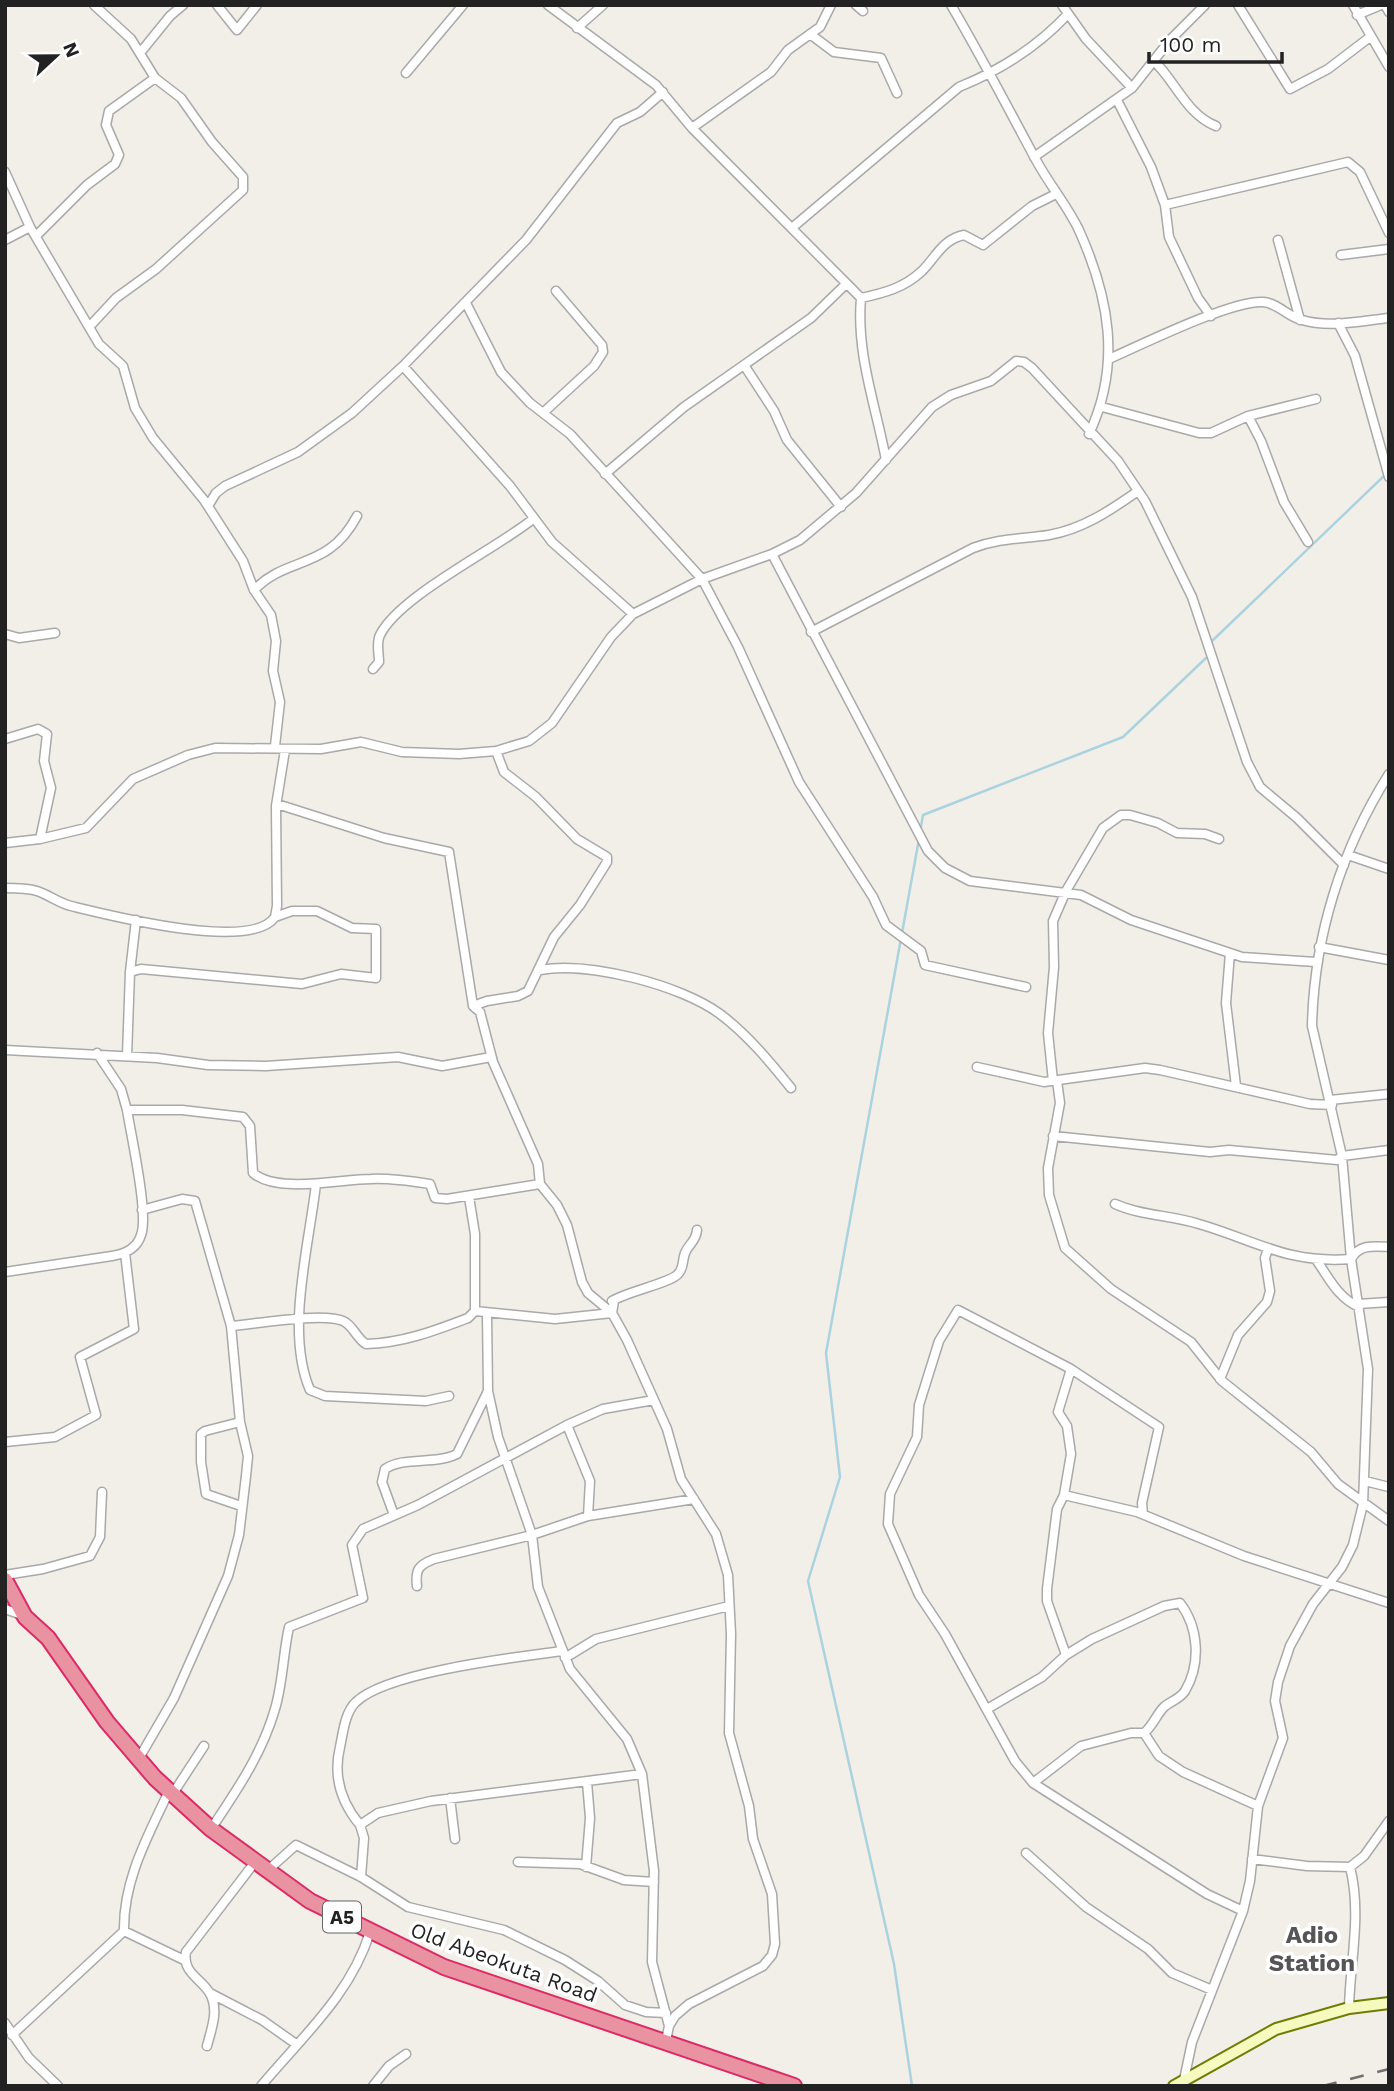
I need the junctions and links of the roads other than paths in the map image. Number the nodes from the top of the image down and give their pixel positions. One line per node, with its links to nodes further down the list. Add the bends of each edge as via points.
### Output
1 (94, 5): 25 (street, via 131,39)
2 (183, 5): 25 (street)
3 (217, 5): 4 (street, via 237,30)
4 (257, 5)
5 (463, 5): 28 (street)
6 (548, 5): 22 (street)
7 (603, 5): 22 (street)
8 (825, 5): 21 (street)
9 (831, 5): 21 (street)
10 (951, 5): 29 (street)
11 (1062, 5): 19 (street)
12 (1189, 5): 17 (street)
13 (1205, 5): 17 (street)
14 (1238, 5): 24 (street, via 1290,89 1328,69)
15 (1353, 5): 20 (street)
16 (1383, 5): 18 (street); 20 (street)
17 (1196, 12): 26 (street)
18 (1389, 12)
19 (1067, 15): 29 (street, via 1044,40); 31 (street)
20 (1357, 15): 24 (street)
21 (827, 20): 23 (street)
22 (577, 28): 32 (street)
23 (810, 34): 33 (street, via 834,52 881,58); 36 (street, via 755,85)
24 (1370, 37): 27 (street)
25 (140, 54): 30 (street)
26 (1154, 61): 31 (street); 35 (street, via 1171,76 1193,112)
27 (1389, 67)
28 (407, 73)
29 (991, 74): 37 (street); 42 (street, via 959,87)
30 (155, 78): 44 (street, via 109,111 106,125 119,155 115,164); 57 (street, via 181,98 243,177 243,190 156,269 116,298)
31 (1132, 88): 34 (street)
32 (663, 92): 36 (street); 52 (street, via 640,112 617,123 526,240)
33 (897, 93)
34 (1118, 100): 37 (street); 40 (street)
35 (1216, 126)
36 (692, 128): 42 (street)
37 (1034, 157): 39 (street)
38 (5, 172): 41 (street)
39 (1056, 194): 51 (street, via 1031,206 988,242 954,237 921,272 893,291); 58 (street, via 1079,231 1099,286)
40 (1165, 205): 43 (street, via 1348,162 1360,172); 53 (street, via 1169,237)
41 (30, 227): 44 (street); 45 (street)
42 (793, 228): 49 (street)
43 (1389, 233)
44 (37, 235): 57 (street)
45 (5, 240)
46 (1278, 240): 55 (street)
47 (1389, 249): 48 (street)
48 (1341, 255)
49 (845, 285): 51 (street); 59 (street, via 811,318)
50 (556, 291): 63 (street, via 603,352)
51 (861, 298): 66 (street, via 859,321 867,380)
52 (466, 303): 60 (street); 63 (street, via 501,372)
53 (1211, 316): 55 (street, via 1265,302); 58 (street)
54 (1389, 318): 56 (street)
55 (1300, 320): 56 (street)
56 (1338, 323): 68 (street, via 1355,356)
57 (90, 326): 70 (street, via 99,344 123,366 135,408 153,438)
58 (1111, 358): 62 (street)
59 (744, 365): 67 (street, via 684,407); 71 (street, via 787,440)
60 (403, 366): 70 (street, via 299,452 225,486); 73 (street, via 510,486)
61 (1316, 399): 64 (street)
62 (1102, 407): 64 (street, via 1199,433 1211,433); 65 (street)
63 (544, 412): 67 (street)
64 (1248, 416): 74 (street, via 1284,502)
65 (1089, 434): 66 (street, via 1032,368 1016,361 991,381 932,407); 69 (street, via 1118,461)
66 (886, 460): 71 (street)
67 (606, 474): 76 (street)
68 (1389, 477)
69 (1138, 491): 79 (street, via 1078,526 973,548); 93 (street, via 1192,597 1256,779)
70 (208, 506): 77 (street, via 243,561)
71 (841, 507): 75 (street, via 810,533)
72 (356, 516): 77 (street, via 347,534 320,557 264,580)
73 (533, 519): 78 (street, via 552,542); 82 (street, via 466,562 387,624 378,639 379,662)
74 (1308, 542)
75 (772, 554): 76 (street); 79 (street)
76 (702, 579): 78 (street); 105 (street, via 799,782 886,925 921,951 925,965)
77 (254, 590): 84 (street, via 275,629 273,671 280,702)
78 (633, 614): 86 (street, via 611,637 552,723 529,741)
79 (811, 632): 96 (street, via 928,850 944,868 970,881)
80 (55, 633): 81 (street, via 19,638)
81 (5, 634)
82 (373, 669)
83 (5, 739): 89 (street, via 38,729 47,734 44,761 51,788)
84 (275, 746): 85 (street); 89 (street, via 227,746 188,755 132,779 86,828)
85 (285, 750): 86 (street, via 366,743 425,754); 88 (street)
86 (496, 751): 103 (street, via 504,772 577,838 607,857 586,896 554,937)
87 (1389, 774): 92 (street)
88 (277, 804): 97 (street); 106 (street, via 384,838 449,852)
89 (40, 839): 91 (street)
90 (1219, 839): 96 (street, via 1177,833 1158,823 1121,815 1103,828)
91 (5, 843)
92 (1348, 855): 93 (street); 94 (street)
93 (1343, 865): 99 (street)
94 (1389, 869)
95 (5, 888): 98 (street, via 39,892 59,903)
96 (1066, 891): 100 (street, via 1095,900 1131,920); 112 (street, via 1053,920 1051,942 1054,967 1048,1033)
97 (275, 918): 98 (street, via 248,930 191,930); 104 (street, via 292,911 317,911 352,928 376,929 376,978 341,974 302,984 141,969)
98 (136, 920): 104 (street)
99 (1319, 947): 101 (street); 102 (street)
100 (1230, 953): 102 (street, via 1253,959); 113 (street, via 1226,1003)
101 (1389, 960)
102 (1316, 962): 116 (street, via 1312,1027)
103 (540, 970): 106 (street, via 524,994); 114 (street, via 613,972 713,1009)
104 (130, 972): 109 (street)
105 (1026, 986)
106 (473, 1006): 110 (street, via 480,1012)
107 (5, 1050): 108 (street)
108 (97, 1054): 109 (street); 117 (street, via 121,1089)
109 (127, 1056): 110 (street, via 208,1066 398,1057 442,1066)
110 (491, 1057): 122 (street, via 538,1164)
111 (977, 1068): 112 (street)
112 (1055, 1081): 113 (street, via 1145,1068); 118 (street, via 1060,1103)
113 (1236, 1086): 116 (street, via 1310,1104)
114 (791, 1088)
115 (1389, 1094): 116 (street)
116 (1331, 1102): 120 (street)
117 (127, 1110): 121 (street, via 243,1117 250,1126 253,1173 270,1180); 125 (street)
118 (1053, 1136): 120 (street, via 1210,1152 1337,1160); 143 (street, via 1049,1195 1065,1248 1111,1289 1191,1342)
119 (1389, 1150): 120 (street)
120 (1342, 1156): 130 (street)
121 (316, 1184): 123 (street, via 393,1179 430,1184 435,1198); 140 (street)
122 (540, 1184): 123 (street); 135 (street, via 567,1225 582,1282)
123 (469, 1196): 137 (street, via 475,1234)
124 (1115, 1204): 128 (street, via 1197,1223)
125 (142, 1210): 129 (street, via 142,1235); 141 (street, via 182,1199 195,1201)
126 (696, 1230): 133 (street, via 695,1242 674,1278 622,1294)
127 (1389, 1247): 130 (street, via 1366,1246)
128 (1268, 1249): 131 (street); 143 (street, via 1270,1291 1266,1302 1238,1335)
129 (125, 1253): 132 (street); 149 (street, via 134,1329 80,1357 96,1415 55,1437)
130 (1351, 1259): 131 (street); 136 (street)
131 (1317, 1261): 136 (street, via 1329,1282 1349,1303)
132 (5, 1272)
133 (614, 1301): 135 (street); 138 (street)
134 (1389, 1302): 136 (street)
135 (601, 1305): 138 (street)
136 (1358, 1305): 151 (street, via 1368,1369)
137 (475, 1311): 139 (street); 140 (street, via 473,1316 408,1340 366,1344 339,1319)
138 (612, 1313): 139 (street, via 555,1319); 146 (street)
139 (487, 1315): 144 (street)
140 (298, 1319): 141 (street); 145 (street, via 305,1379 315,1394 426,1401)
141 (231, 1326): 147 (street)
142 (1071, 1369): 154 (street, via 1058,1412 1067,1426 1071,1454); 158 (street, via 1159,1427); 172 (street, via 958,1310 939,1341 919,1405 917,1437 890,1494 888,1524 904,1566)
143 (1220, 1379): 156 (street, via 1301,1443)
144 (488, 1391): 150 (street); 159 (street, via 457,1454 385,1469 382,1482)
145 (449, 1396)
146 (654, 1400): 148 (street, via 603,1409); 155 (street, via 681,1479)
147 (240, 1422): 157 (street, via 247,1456); 157 (street, via 201,1434 201,1462 206,1494)
148 (567, 1424): 150 (street); 160 (street, via 590,1481)
149 (5, 1442)
150 (506, 1457): 159 (street); 162 (street)
151 (1365, 1481): 152 (street); 156 (street)
152 (1389, 1487)
153 (102, 1492): 163 (street, via 100,1537 90,1556)
154 (1064, 1496): 158 (street); 171 (street, via 1057,1509 1047,1590)
155 (694, 1499): 160 (street); 167 (street, via 724,1556)
156 (1363, 1504): 161 (street); 164 (street, via 1353,1545)
157 (241, 1506): 175 (street, via 228,1576 174,1699)
158 (1143, 1514): 164 (street, via 1244,1556)
159 (394, 1515): 184 (street, via 363,1529 352,1545 361,1600 289,1627 269,1728 256,1760)
160 (588, 1517): 162 (street)
161 (1389, 1521)
162 (532, 1535): 165 (street, via 426,1562 416,1571); 170 (street, via 538,1587)
163 (5, 1578): 169 (highway, Old Abeokuta Road / A5)
164 (1328, 1583): 166 (street); 181 (street, via 1290,1646 1278,1682 1275,1701 1283,1738)
165 (417, 1586)
166 (1389, 1603)
167 (729, 1606): 170 (street, via 609,1635); 204 (street, via 729,1733 749,1805 753,1839 772,1894 775,1944 763,1966 689,2004)
168 (5, 1609): 169 (street)
169 (25, 1617): 175 (highway, Old Abeokuta Road / A5, via 48,1638)
170 (563, 1655): 176 (street, via 581,1685 627,1739); 183 (street, via 410,1678 354,1703 335,1765 348,1811)
171 (1066, 1655): 172 (street, via 1042,1677); 173 (street, via 1164,1606 1180,1603 1197,1643 1196,1657 1185,1692 1164,1707)
172 (987, 1709): 178 (street, via 1015,1761)
173 (1144, 1733): 178 (street, via 1081,1746); 181 (street, via 1159,1756 1183,1772)
174 (204, 1746): 179 (street)
175 (138, 1760): 179 (highway, Old Abeokuta Road / A5)
176 (642, 1774): 177 (street); 193 (street)
177 (587, 1782): 180 (street); 190 (street)
178 (1033, 1783): 194 (street, via 1207,1894)
179 (171, 1793): 184 (highway, Old Abeokuta Road / A5); 195 (street, via 134,1868 125,1901)
180 (450, 1798): 183 (street, via 378,1813); 185 (street)
181 (1258, 1807): 187 (street)
182 (1389, 1821): 191 (street, via 1364,1856)
183 (360, 1825): 192 (street, via 365,1838)
184 (212, 1829): 189 (highway, Old Abeokuta Road / A5)
185 (455, 1839)
186 (1026, 1853): 198 (street, via 1086,1907 1148,1949 1172,1973)
187 (1252, 1859): 191 (street); 194 (street)
188 (518, 1862): 190 (street)
189 (261, 1866): 192 (street, via 296,1845); 196 (highway, Old Abeokuta Road / A5, via 310,1901); 197 (street, via 190,1946)
190 (586, 1867): 193 (street, via 624,1880)
191 (1350, 1867): 201 (street, via 1356,1952 1350,1962)
192 (361, 1877): 202 (street, via 419,1912 484,1924 540,1946 598,1981 625,2005)
193 (654, 1882): 202 (street, via 652,1962)
194 (1243, 1911): 198 (street)
195 (124, 1931): 197 (street); 205 (street)
196 (370, 1932): 206 (highway, Old Abeokuta Road / A5, via 444,1967); 207 (street, via 335,2003)
197 (184, 1961): 199 (street)
198 (1212, 1990): 210 (street)
199 (210, 1993): 207 (street); 208 (street, via 214,2021)
200 (1389, 2003): 201 (main road)
201 (1349, 2008): 210 (main road, via 1276,2029)
202 (666, 2013): 204 (street)
203 (5, 2023): 205 (street)
204 (669, 2026): 206 (street)
205 (12, 2035): 211 (street)
206 (666, 2041): 214 (highway, Old Abeokuta Road / A5)
207 (296, 2044): 212 (street)
208 (206, 2046)
209 (406, 2054): 213 (street)
210 (1179, 2083)
211 (58, 2086)
212 (261, 2086)
213 (373, 2086)
214 (792, 2086)

